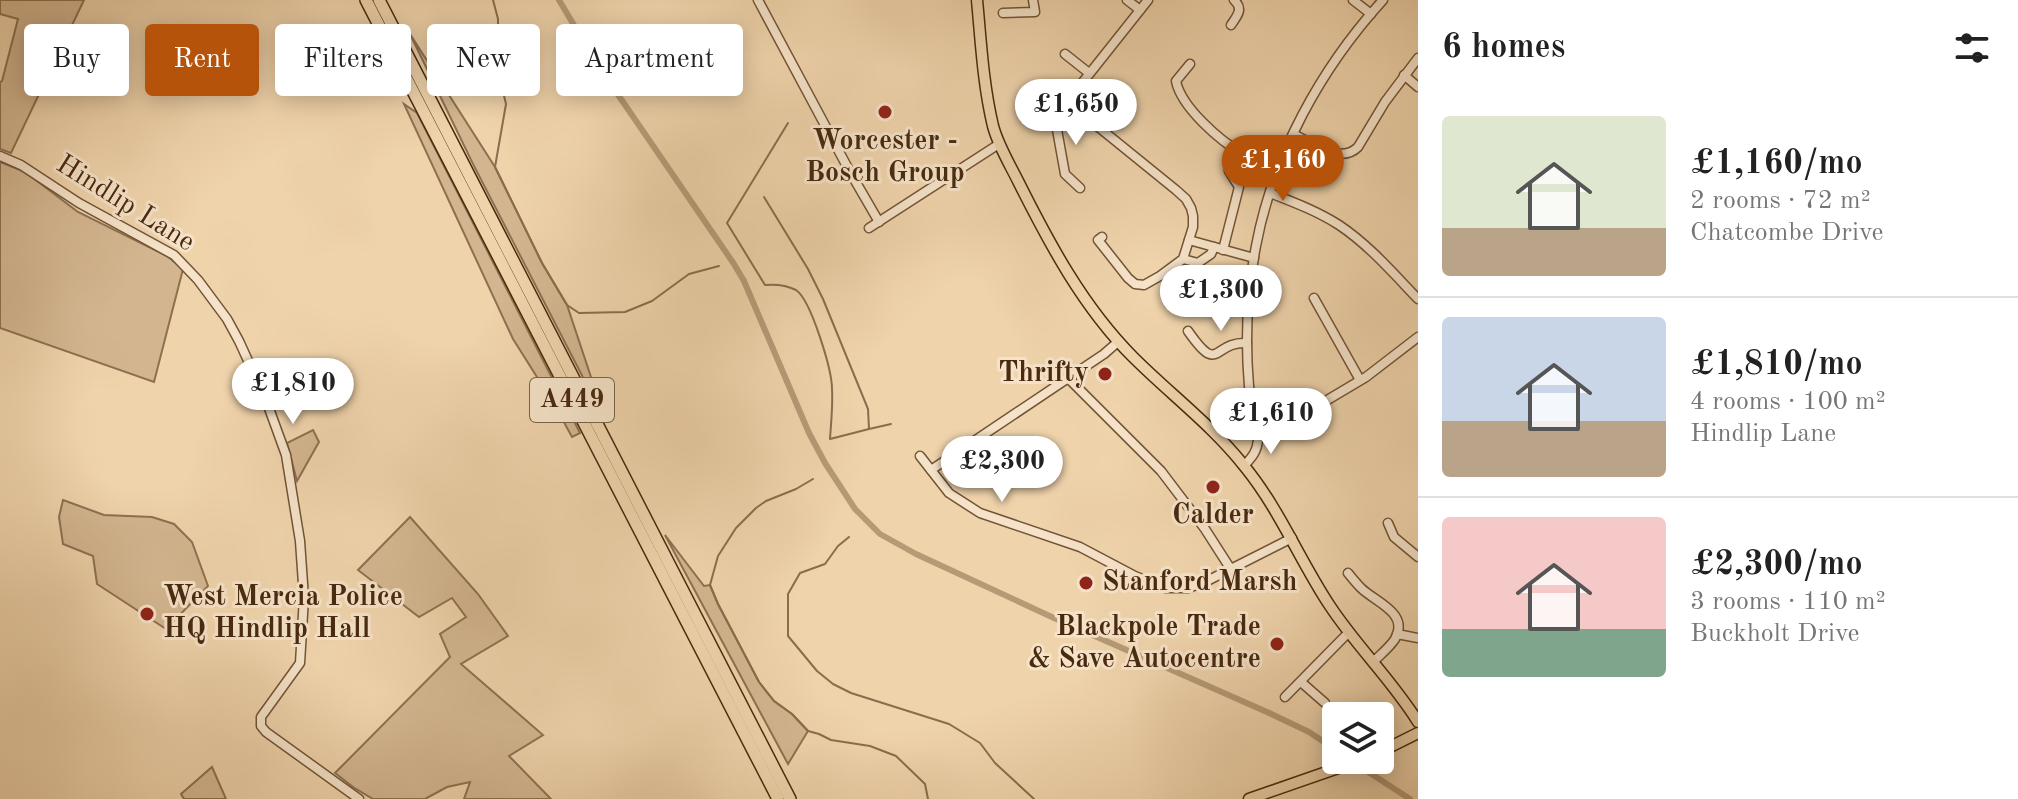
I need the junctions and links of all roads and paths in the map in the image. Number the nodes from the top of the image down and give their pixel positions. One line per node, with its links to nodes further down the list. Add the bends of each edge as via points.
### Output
1 (366, 0): 66 (highway, A449)
2 (379, 0): 67 (highway, A449)
3 (758, 0): 29 (street)
4 (977, 0): 23 (main road, via 984,82)
5 (1033, 0): 12 (street, via 1035,12)
6 (1127, 0): 11 (street)
7 (1148, 0): 11 (street)
8 (1234, 0): 14 (street, via 1239,12)
9 (1353, 0): 13 (street)
10 (1383, 0): 13 (street)
11 (1140, 10): 18 (street)
12 (1003, 13)
13 (1371, 14): 22 (street, via 1331,68)
14 (1231, 25)
15 (1065, 54): 18 (street, via 1071,64)
16 (1418, 58): 19 (street)
17 (1190, 64): 24 (street, via 1176,81 1179,92 1213,132)
18 (1089, 73): 21 (street)
19 (1404, 75): 20 (street); 22 (street, via 1352,153 1338,155)
20 (1418, 87)
21 (1070, 104): 27 (street, via 1056,124 1065,174); 32 (street, via 1186,199 1193,216)
22 (1293, 134): 26 (street)
23 (999, 144): 29 (street); 40 (main road, via 1063,265)
24 (1239, 152): 26 (street); 33 (street, via 1229,171 1239,187)
25 (0, 156): 65 (street, Hindlip Lane, via 174,255 233,330 286,455 302,569 301,659 261,717 261,726)
26 (1278, 169): 28 (street)
27 (1080, 188)
28 (1270, 193): 34 (street); 37 (street, via 1342,227)
29 (879, 222): 30 (street)
30 (869, 228)
31 (1102, 237): 35 (street, via 1098,240 1135,284 1144,285)
32 (1189, 240): 33 (street); 35 (street)
33 (1218, 248): 34 (street); 35 (street, via 1198,263)
34 (1254, 258): 41 (street)
35 (1183, 259)
36 (1314, 298): 43 (street)
37 (1418, 299)
38 (1188, 334): 41 (street, via 1210,354)
39 (1418, 337): 43 (street)
40 (1119, 341): 42 (street); 46 (main road)
41 (1247, 343): 44 (street)
42 (1067, 377): 47 (street); 51 (street, via 1161,471)
43 (1360, 380): 44 (street, via 1292,421)
44 (1258, 430): 46 (street, via 1256,453)
45 (920, 456): 47 (street)
46 (1244, 466): 49 (main road)
47 (931, 470): 51 (street, via 949,493 980,513 1080,547 1165,588 1188,588)
48 (1388, 523): 50 (street, via 1394,537)
49 (1292, 538): 51 (street); 53 (main road)
50 (1418, 557)
51 (1230, 568)
52 (1348, 573): 54 (street, via 1395,614)
53 (1349, 632): 56 (main road); 57 (street)
54 (1397, 634): 55 (street); 56 (street)
55 (1418, 638)
56 (1373, 662): 60 (main road)
57 (1301, 682): 58 (street); 59 (street)
58 (1285, 697)
59 (1324, 702)
60 (1418, 722)
61 (1418, 733): 62 (main road)
62 (1394, 745)
63 (1322, 774): 64 (main road)
64 (1266, 796): 68 (main road)
65 (359, 799)
66 (778, 799)
67 (790, 799)
68 (1249, 799)

